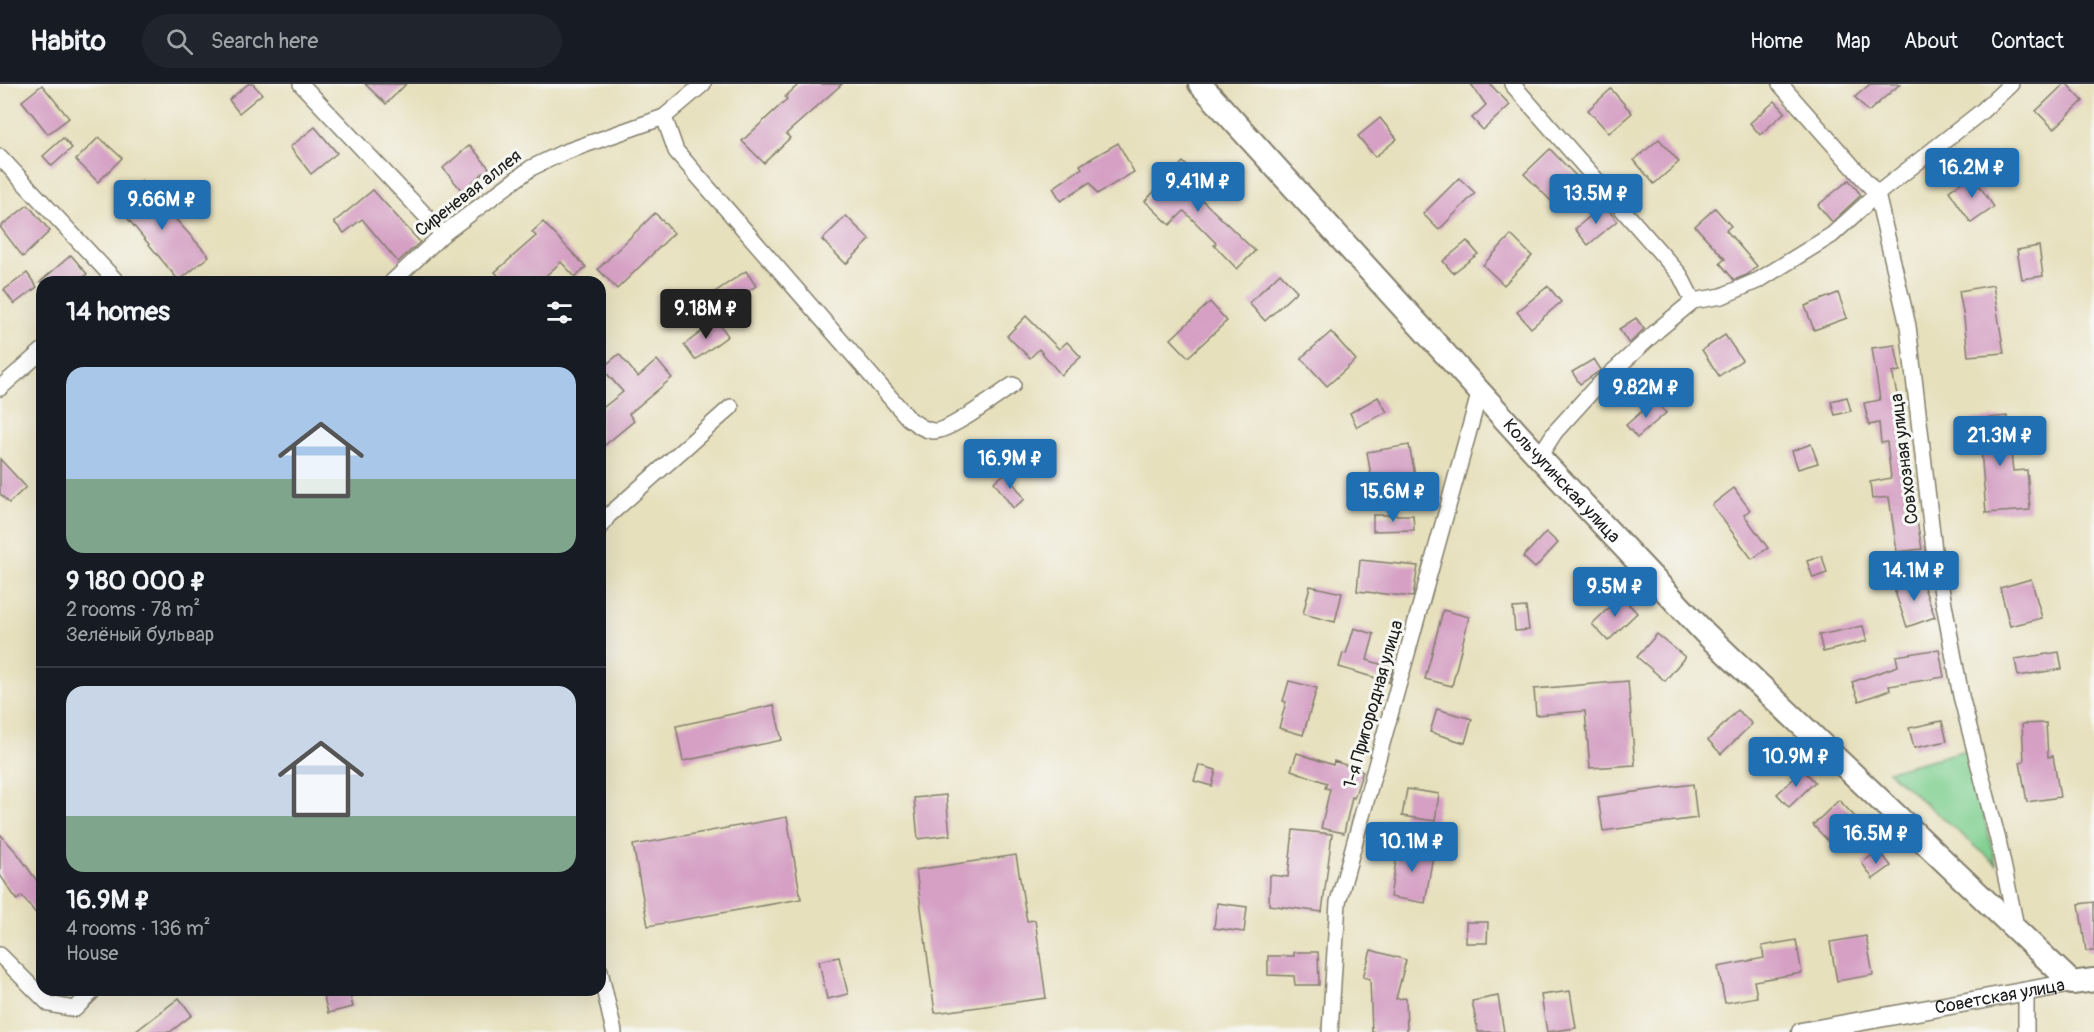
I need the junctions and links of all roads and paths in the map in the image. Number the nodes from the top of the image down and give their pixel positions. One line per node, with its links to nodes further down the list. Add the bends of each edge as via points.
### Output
1 (301, 84): 10 (street)
2 (703, 84): 7 (street, Сиреневая аллея)
3 (1200, 84): 17 (main road, Кольчугинская улица)
4 (1512, 84): 13 (street, via 1680,275)
5 (1780, 84): 9 (street)
6 (2011, 84): 9 (street)
7 (664, 117): 10 (street, Сиреневая аллея, via 531,168); 15 (street, via 676,151 908,418 934,431 947,428)
8 (1, 159): 11 (street)
9 (1877, 194): 13 (street, via 1832,235 1759,280 1722,296); 21 (street, Совхозная улица, via 1908,326 1934,550 1961,696)
10 (443, 234): 12 (street, Сиреневая аллея)
11 (111, 276)
12 (398, 276)
13 (1693, 301): 19 (street, via 1594,389 1555,432)
14 (36, 356): 16 (street)
15 (1013, 385)
16 (0, 387)
17 (1480, 391): 19 (main road, Кольчугинская улица); 30 (street, 1-я Пригородная улица, via 1338,902)
18 (731, 407): 20 (street)
19 (1539, 457): 21 (main road, Кольчугинская улица, via 1704,632)
20 (606, 519)
21 (2017, 931): 23 (main road, Кольчугинская улица)
22 (0, 955): 25 (street)
23 (2083, 981): 24 (street, Советская улица)
24 (2026, 990): 31 (street, Советская улица); 32 (street)
25 (36, 991)
26 (41, 996): 27 (street, via 49,1004 75,1009)
27 (88, 996)
28 (606, 996): 29 (street)
29 (614, 1032)
30 (1330, 1032)
31 (1801, 1032)
32 (2026, 1032)

